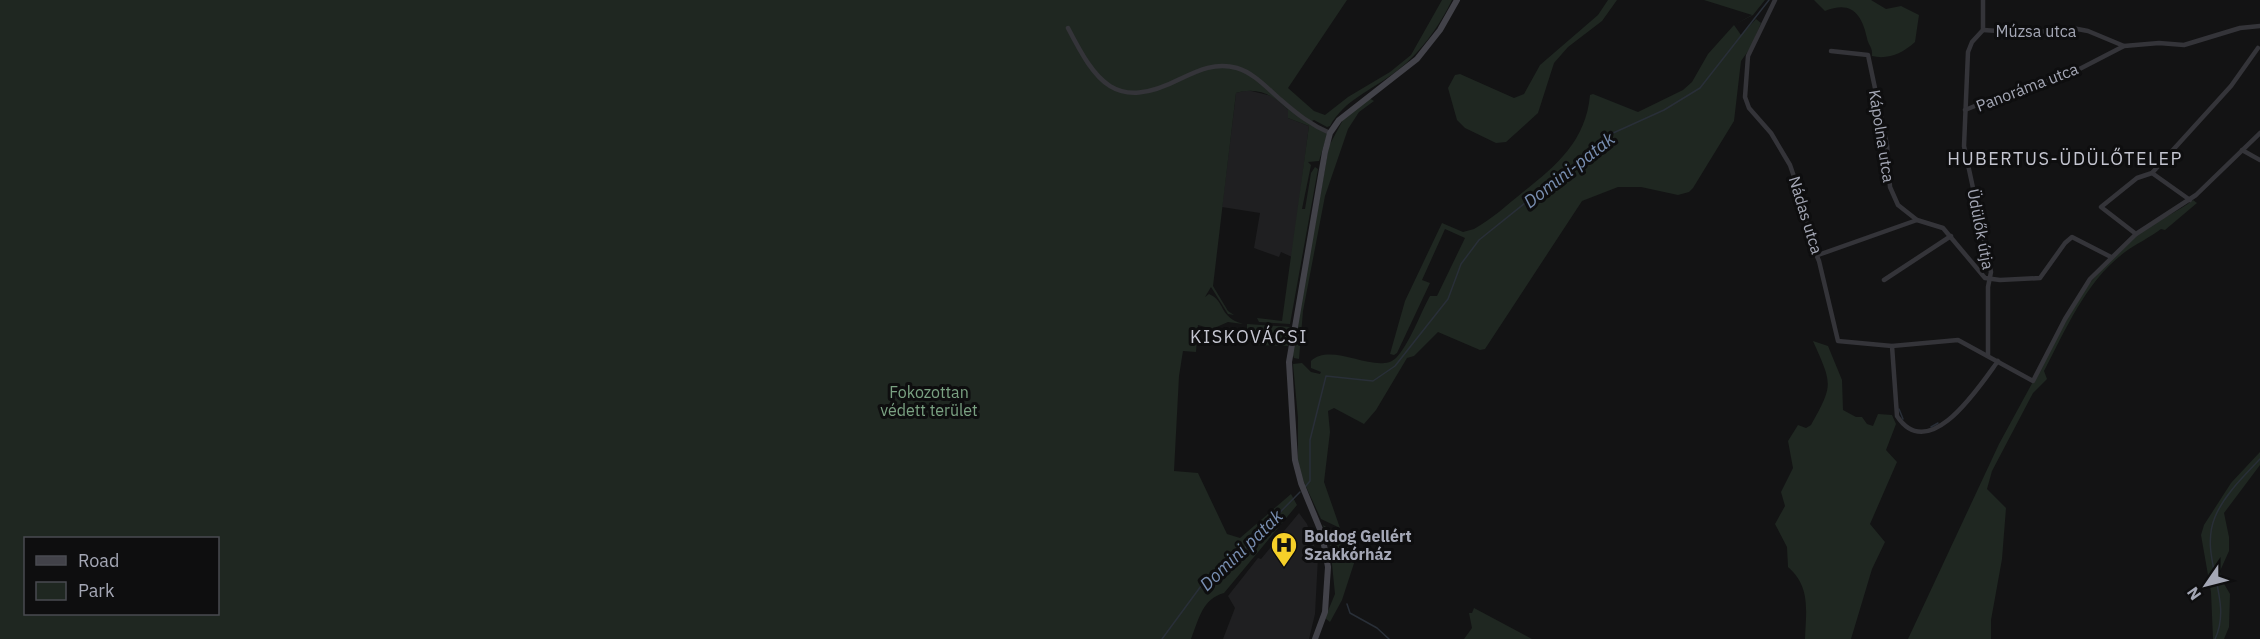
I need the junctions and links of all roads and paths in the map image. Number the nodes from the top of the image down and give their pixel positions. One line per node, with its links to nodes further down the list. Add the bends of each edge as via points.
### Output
1 (1457, 0): 11 (main road, via 1440,30 1417,58 1344,114)
2 (1775, 0): 20 (street, Nádas utca, via 1748,56 1745,97 1791,165 1810,240)
3 (1983, 0): 6 (street)
4 (2260, 26): 7 (street, Panoráma utca, via 2184,45)
5 (1068, 28): 11 (street, via 1089,66 1108,87 1148,91 1203,68 1232,66 1248,72 1307,122)
6 (1983, 30): 7 (street, Múzsa utca, via 2030,33 2072,28); 10 (street, Üdülők útja, via 1968,52)
7 (2124, 46): 10 (street, Panoráma utca, via 2100,55 2066,76 2017,89)
8 (2258, 48): 15 (street, via 2231,86)
9 (1831, 51): 17 (street, Kápolna utca, via 1866,53 1883,125 1892,195 1902,210)
10 (1965, 110): 22 (street, Üdülők útja, via 1964,147 1991,272)
11 (1330, 133): 27 (main road, via 1289,362 1295,460 1322,534 1328,567 1325,612)
12 (2260, 133): 13 (street)
13 (2242, 150): 14 (street); 16 (street)
14 (2260, 160)
15 (2152, 173): 16 (street); 18 (street, via 2138,178 2101,207)
16 (2190, 200): 18 (street)
17 (1917, 220): 19 (street, Kápolna utca, via 1940,226); 20 (street)
18 (2136, 234): 21 (street)
19 (1951, 236): 22 (street, Kápolna utca, via 1977,271); 23 (street)
20 (1818, 255): 24 (street, Nádas utca, via 1838,341)
21 (2111, 257): 22 (street, via 2072,237 2040,278); 26 (street, via 2080,291 2033,381)
22 (1989, 279): 25 (street, Üdülők útja)
23 (1884, 280)
24 (1892, 346): 25 (street, via 1953,339); 26 (street, via 1894,409 1901,423 1917,432 1937,428 1955,414)
25 (1988, 355): 26 (street)
26 (1998, 361)
27 (1315, 639)

